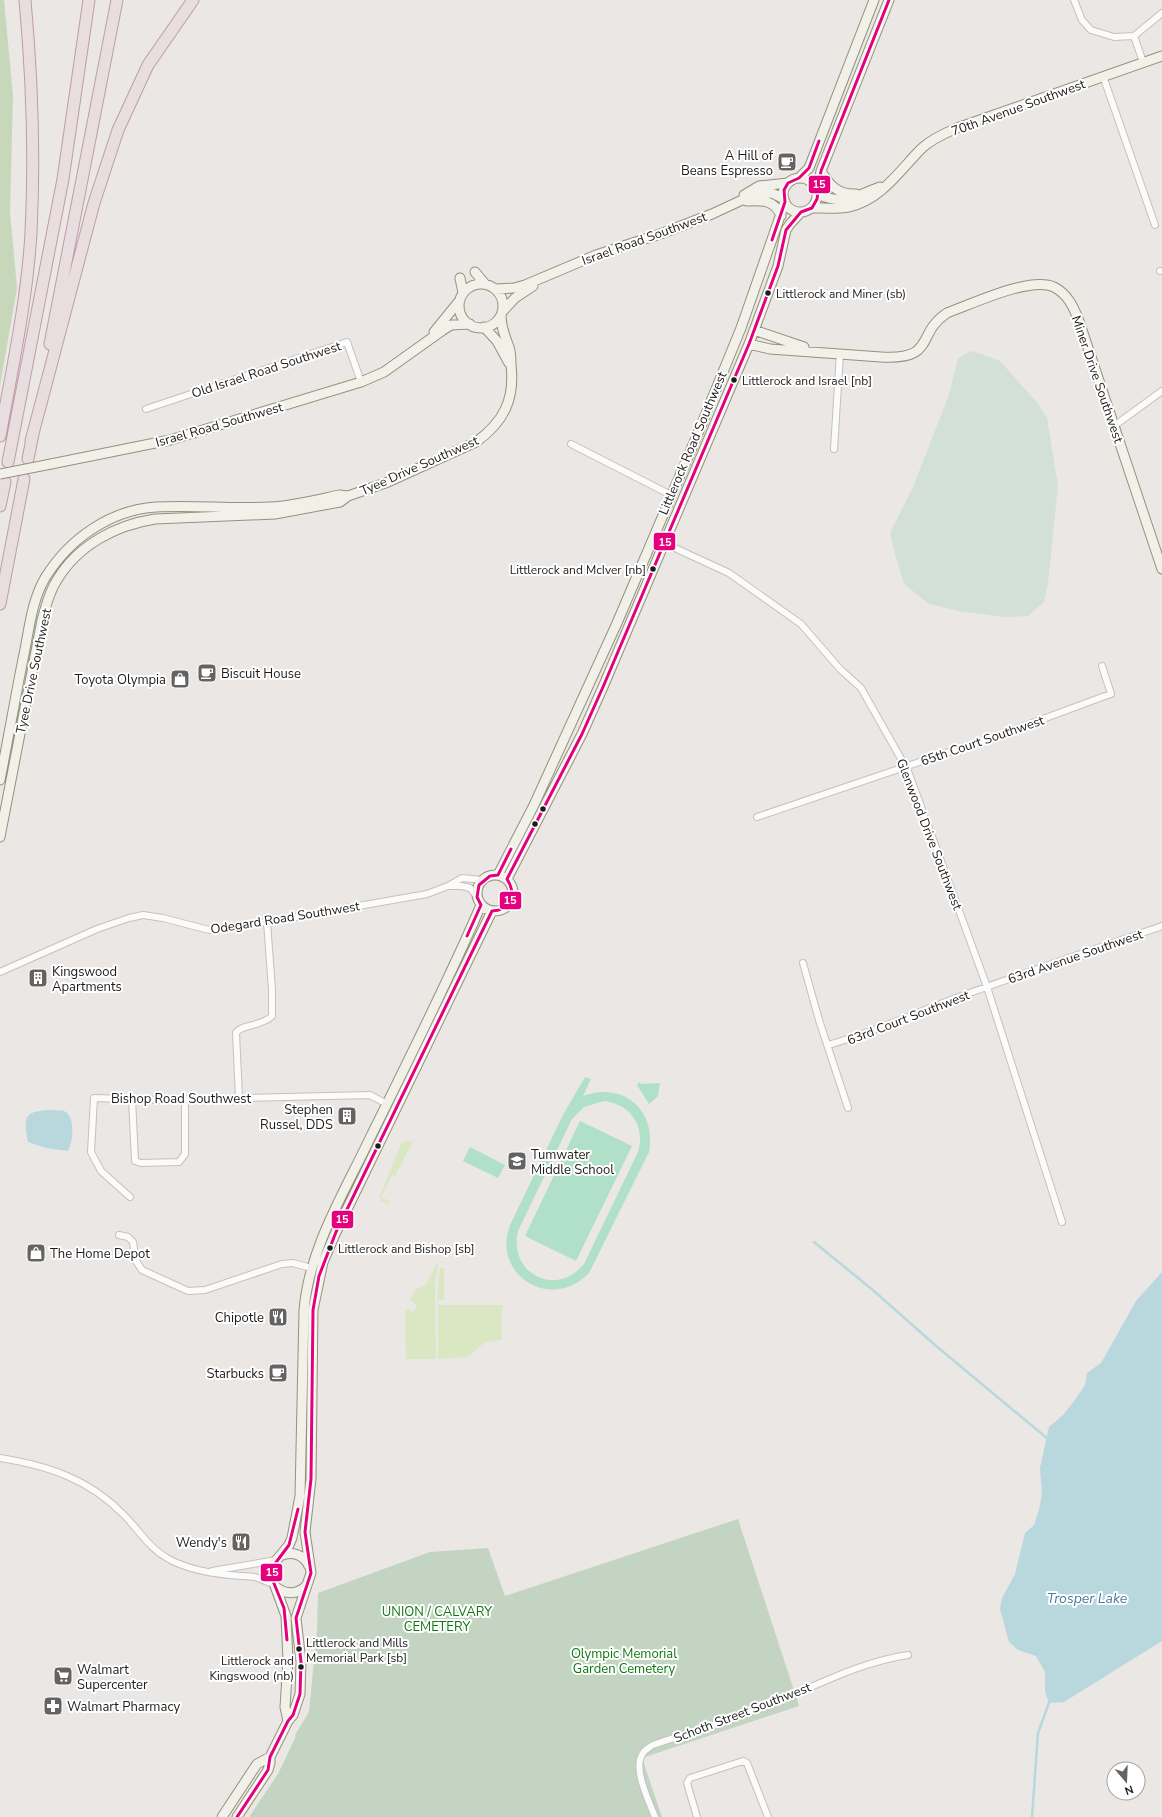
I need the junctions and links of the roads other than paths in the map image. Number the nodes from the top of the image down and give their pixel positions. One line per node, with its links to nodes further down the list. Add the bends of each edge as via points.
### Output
1 (25, 0): 44 (highway, via 33,121 31,234 16,349)
2 (89, 0): 49 (highway, via 63,179)
3 (117, 0): 45 (highway)
4 (194, 0): 45 (highway, via 148,65 118,130 94,203)
5 (874, 0): 14 (main road, via 809,168)
6 (889, 0): 13 (main road)
7 (1074, 0): 9 (street, via 1082,20 1091,30 1114,37)
8 (1162, 13): 9 (street)
9 (1134, 36): 11 (street)
10 (1162, 56): 11 (main road, 70th Avenue Southwest)
11 (1143, 62): 12 (main road, 70th Avenue Southwest)
12 (1103, 76): 16 (main road, 70th Avenue Southwest, via 943,134 924,147); 24 (street)
13 (821, 171): 17 (main road); 18 (main road, via 836,190 848,195)
14 (799, 178): 15 (main road); 17 (main road, via 811,181)
15 (788, 183): 19 (main road, via 784,190); 20 (main road, Israel Road Southwest, via 759,186)
16 (890, 184): 18 (main road, 70th Avenue Southwest); 21 (main road, 70th Avenue Southwest, via 873,197 848,207)
17 (817, 193): 18 (main road, 70th Avenue Southwest, via 838,200 854,199); 21 (main road)
18 (863, 194)
19 (784, 200): 20 (main road, Israel Road Southwest, via 772,193 761,193); 22 (main road, via 792,209); 23 (main road, Littlerock Road Southwest)
20 (737, 201): 23 (main road, via 766,200 776,207); 26 (main road, Israel Road Southwest, via 712,214 596,255)
21 (812, 208): 22 (main road)
22 (802, 212): 34 (main road, Littlerock Road Southwest, via 786,230 778,266)
23 (781, 216): 52 (main road, Littlerock Road Southwest, via 740,328)
24 (1155, 225)
25 (475, 272): 28 (main road)
26 (551, 274): 29 (main road, Israel Road Southwest, via 514,288); 31 (main road, Israel Road Southwest, via 516,297)
27 (460, 278): 30 (main road)
28 (485, 284): 29 (main road); 30 (main road, via 475,285)
29 (495, 289): 31 (main road, via 502,301)
30 (462, 296): 32 (main road, via 460,314); 35 (main road, Israel Road Southwest)
31 (501, 314): 33 (main road, via 491,325); 39 (main road, Tyee Drive Southwest, via 501,325 509,348)
32 (470, 324): 33 (main road); 35 (main road, Israel Road Southwest, via 452,325)
33 (484, 327): 39 (main road, Tyee Drive Southwest, via 497,341)
34 (754, 330): 36 (main road, Littlerock Road Southwest); 37 (main road, Miner Drive Southwest)
35 (426, 342): 40 (main road, Israel Road Southwest, via 384,372)
36 (749, 344): 37 (main road, Miner Drive Southwest, via 770,349); 55 (main road, Littlerock Road Southwest)
37 (815, 351): 38 (main road, Miner Drive Southwest)
38 (840, 353): 43 (main road, Miner Drive Southwest, via 898,358 909,356 925,343 938,320 947,313 1029,284 1053,287 1074,307); 47 (street)
39 (511, 367): 53 (main road, Tyee Drive Southwest, via 512,390 509,401 498,423 488,433 476,442 388,482)
40 (361, 382): 42 (street, Old Israel Road Southwest, via 347,342); 50 (main road, Israel Road Southwest, bridge, via 170,440 51,464)
41 (1162, 390): 43 (street)
42 (146, 409)
43 (1114, 426): 56 (main road, Miner Drive Southwest)
44 (0, 436)
45 (31, 441): 48 (highway)
46 (571, 444): 52 (street)
47 (834, 449)
48 (28, 459)
49 (8, 462)
50 (2, 478): 54 (highway)
51 (24, 479): 57 (highway)
52 (671, 495): 63 (main road, Littlerock Road Southwest, via 617,623 534,805)
53 (348, 496): 60 (main road, Tyee Drive Southwest, via 339,495 271,507 154,508 134,511 113,517 81,537 57,561 45,578 33,607); 62 (main road, Tyee Drive Southwest, via 340,502 275,514 138,521 108,533 77,555 56,580 48,597)
54 (0, 506)
55 (664, 543): 59 (street, Glenwood Drive Southwest, via 729,573 801,624 840,669 861,688); 65 (main road, Littlerock Road Southwest, via 582,734)
56 (1162, 570)
57 (0, 604)
58 (1102, 666): 59 (street, 65th Court Southwest, via 1111,694)
59 (905, 766): 61 (street, 65th Court Southwest); 73 (street, Glenwood Drive Southwest)
60 (0, 780)
61 (757, 818)
62 (0, 837)
63 (498, 875): 64 (main road); 65 (main road)
64 (483, 880): 66 (street, Odegard Road Southwest, via 462,878); 67 (main road, via 477,891)
65 (507, 880): 68 (main road, via 513,890 512,901 503,910)
66 (448, 886): 67 (street, via 470,888); 69 (street, Odegard Road Southwest, via 427,894)
67 (479, 901): 68 (main road); 78 (main road, via 455,965)
68 (492, 911): 86 (main road, via 336,1232 319,1276 313,1310 311,1479 305,1532)
69 (267, 922): 72 (street, Odegard Road Southwest, via 205,930 163,918 129,918 97,929); 75 (street, via 272,1016 266,1022 238,1029 236,1033)
70 (1162, 926): 73 (street, 63rd Avenue Southwest)
71 (803, 963): 74 (street)
72 (0, 972)
73 (988, 987): 74 (street, 63rd Court Southwest, via 864,1035); 81 (street, Glenwood Drive Southwest)
74 (828, 1045): 79 (street)
75 (238, 1098): 77 (street, Bishop Road Southwest); 78 (street, Bishop Road Southwest, via 370,1095)
76 (132, 1099): 77 (street, Bishop Road Southwest); 77 (street, via 135,1162 141,1163 178,1162 185,1154); 80 (street, Bishop Road Southwest, via 94,1098 91,1152 100,1171)
77 (185, 1099)
78 (387, 1104): 83 (main road, via 331,1220)
79 (848, 1108)
80 (130, 1197)
81 (1062, 1222)
82 (119, 1235): 83 (street, via 128,1237 133,1242 136,1261 142,1270 188,1291 206,1290 282,1264 293,1263)
83 (311, 1268): 85 (main road, via 304,1310 300,1496 292,1538)
84 (0, 1458): 87 (street, via 46,1467 67,1475 96,1491 111,1503 165,1557 196,1570)
85 (277, 1559): 86 (main road, via 284,1555 297,1554 303,1557); 87 (street); 89 (main road, via 271,1569)
86 (310, 1568): 88 (main road)
87 (212, 1571): 89 (street, via 254,1578)
88 (308, 1584): 89 (main road, via 304,1589 293,1593 287,1593); 91 (main road, via 296,1618 301,1662 300,1694 296,1708)
89 (275, 1586): 91 (main road, via 284,1609 287,1628 288,1671 285,1707)
90 (908, 1655): 95 (street, Schoth Street Southwest, via 885,1658 854,1669 773,1703 654,1745 643,1752 638,1764)
91 (288, 1721): 92 (main road)
92 (270, 1757): 93 (main road, via 257,1764); 94 (main road, via 268,1770)
93 (222, 1817)
94 (237, 1817)
95 (655, 1817)
96 (697, 1817): 97 (street, via 688,1789 687,1783 690,1778 743,1761 747,1763)
97 (768, 1817)

